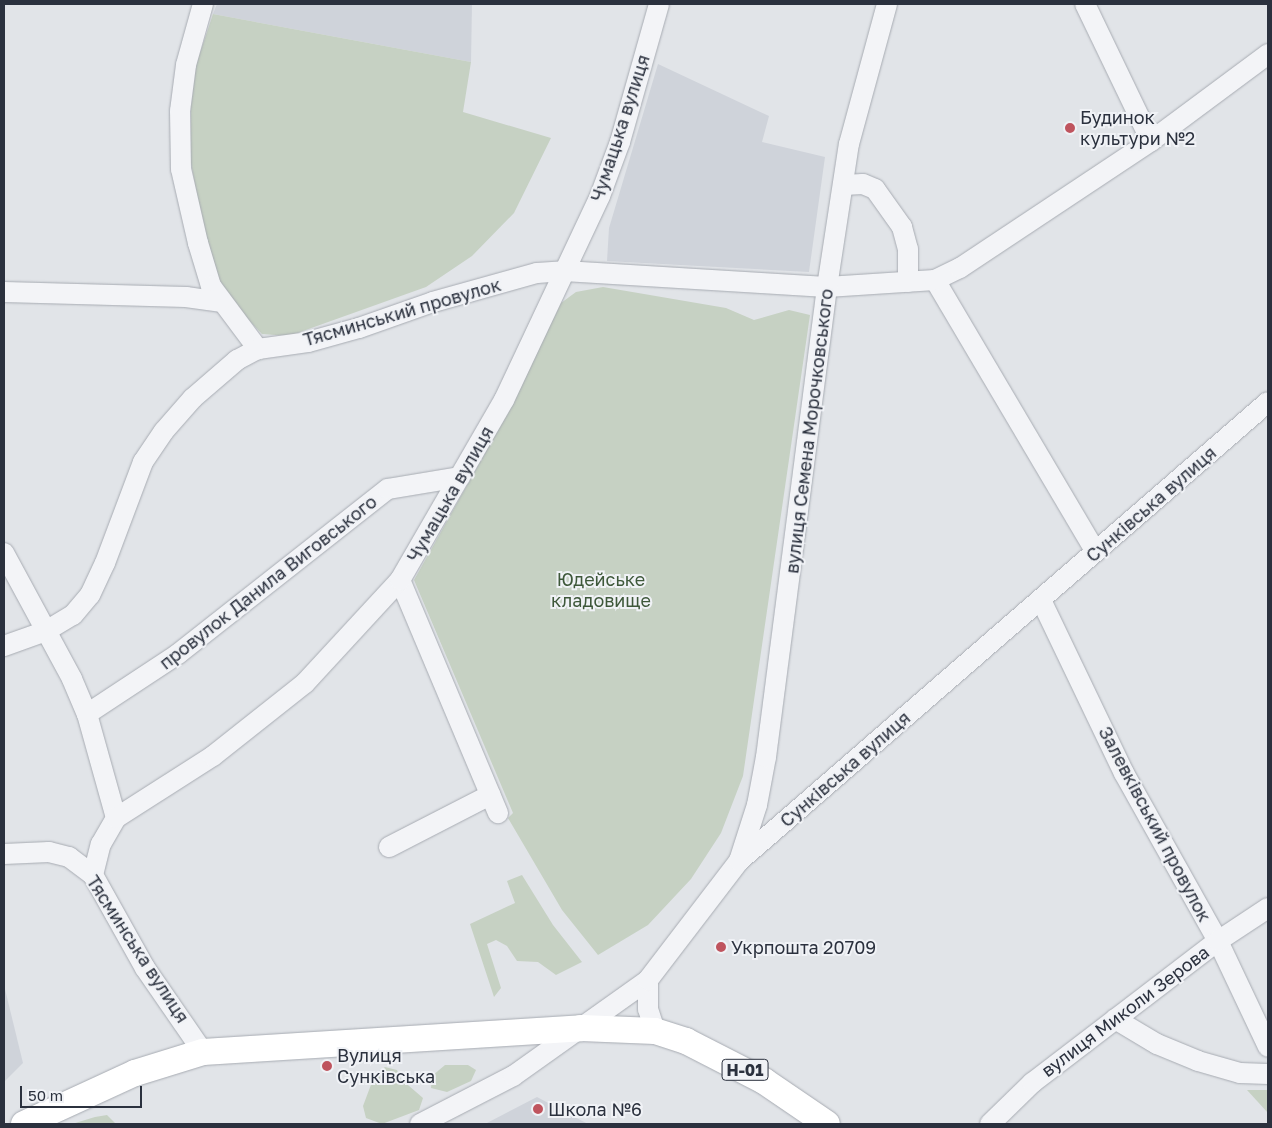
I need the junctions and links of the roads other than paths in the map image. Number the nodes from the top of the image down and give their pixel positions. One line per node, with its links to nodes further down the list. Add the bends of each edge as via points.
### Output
1 (203, 4): 13 (street, via 186,65 180,111 181,169 211,286)
2 (658, 4): 8 (street, Чумацька вулиця, via 620,142 600,196)
3 (887, 4): 7 (street, вулиця Семена Морочковського, via 849,144)
4 (1085, 4): 6 (street)
5 (1268, 54): 6 (street)
6 (1151, 141): 9 (street, via 960,268)
7 (843, 185): 10 (street, via 863,184 875,189 902,227 908,249); 11 (street, вулиця Семена Морочковського)
8 (564, 271): 11 (street, Тясминський провулок); 14 (street, Тясминський провулок, via 536,273 308,342); 16 (street, Чумацька вулиця, via 504,400)
9 (935, 280): 10 (street, Тясминський провулок); 17 (street)
10 (908, 282): 11 (street, Тясминський провулок)
11 (827, 288): 29 (street, вулиця Семена Морочковського, via 766,757 757,805)
12 (4, 292): 13 (street, via 186,297)
13 (222, 302): 14 (street)
14 (258, 349): 21 (street, Тясминський провулок, via 237,360 193,398 164,431 143,462 90,595 73,615)
15 (1268, 402): 17 (street, Сунківська вулиця)
16 (460, 477): 19 (street, Чумацька вулиця); 23 (street, провулок Данила Виговського, via 388,489 178,654)
17 (1096, 551): 20 (street, Сунківська вулиця)
18 (4, 553): 21 (street)
19 (400, 580): 24 (street, Чумацька вулиця, via 305,682 213,756); 26 (street, via 494,804)
20 (1042, 600): 29 (street, Сунківська вулиця); 32 (street, Залевківський провулок, via 1124,773)
21 (46, 630): 22 (street, Тясминський провулок); 23 (street)
22 (4, 646)
23 (87, 714): 24 (street)
24 (116, 818): 25 (street, Чумацька вулиця)
25 (101, 844): 28 (street); 30 (street, Чумацька вулиця)
26 (389, 847)
27 (4, 854): 28 (street, Тясминська вулиця, via 49,852)
28 (69, 857): 30 (street, Тясминська вулиця)
29 (739, 861): 33 (street, Сунківська вулиця)
30 (93, 875): 38 (street, Тясминська вулиця, via 135,952)
31 (1268, 908): 32 (street, вулиця Миколи Зерова)
32 (1218, 941): 34 (street, вулиця Миколи Зерова); 37 (street, Залевківський провулок)
33 (648, 980): 35 (street, Сунківська вулиця); 36 (street, via 648,1009)
34 (1115, 1019): 39 (street, via 1157,1044 1198,1061 1240,1073); 43 (street, вулиця Миколи Зерова, via 1032,1083)
35 (581, 1028): 36 (main road, Н-01); 38 (main road, Н-01); 41 (street, Сунківська вулиця, via 513,1076)
36 (654, 1031): 42 (main road, Н-01, via 722,1057)
37 (1268, 1047)
38 (203, 1052): 40 (main road, Н-01, via 135,1073)
39 (1268, 1074)
40 (28, 1122)
41 (420, 1124)
42 (827, 1124)
43 (990, 1124)

